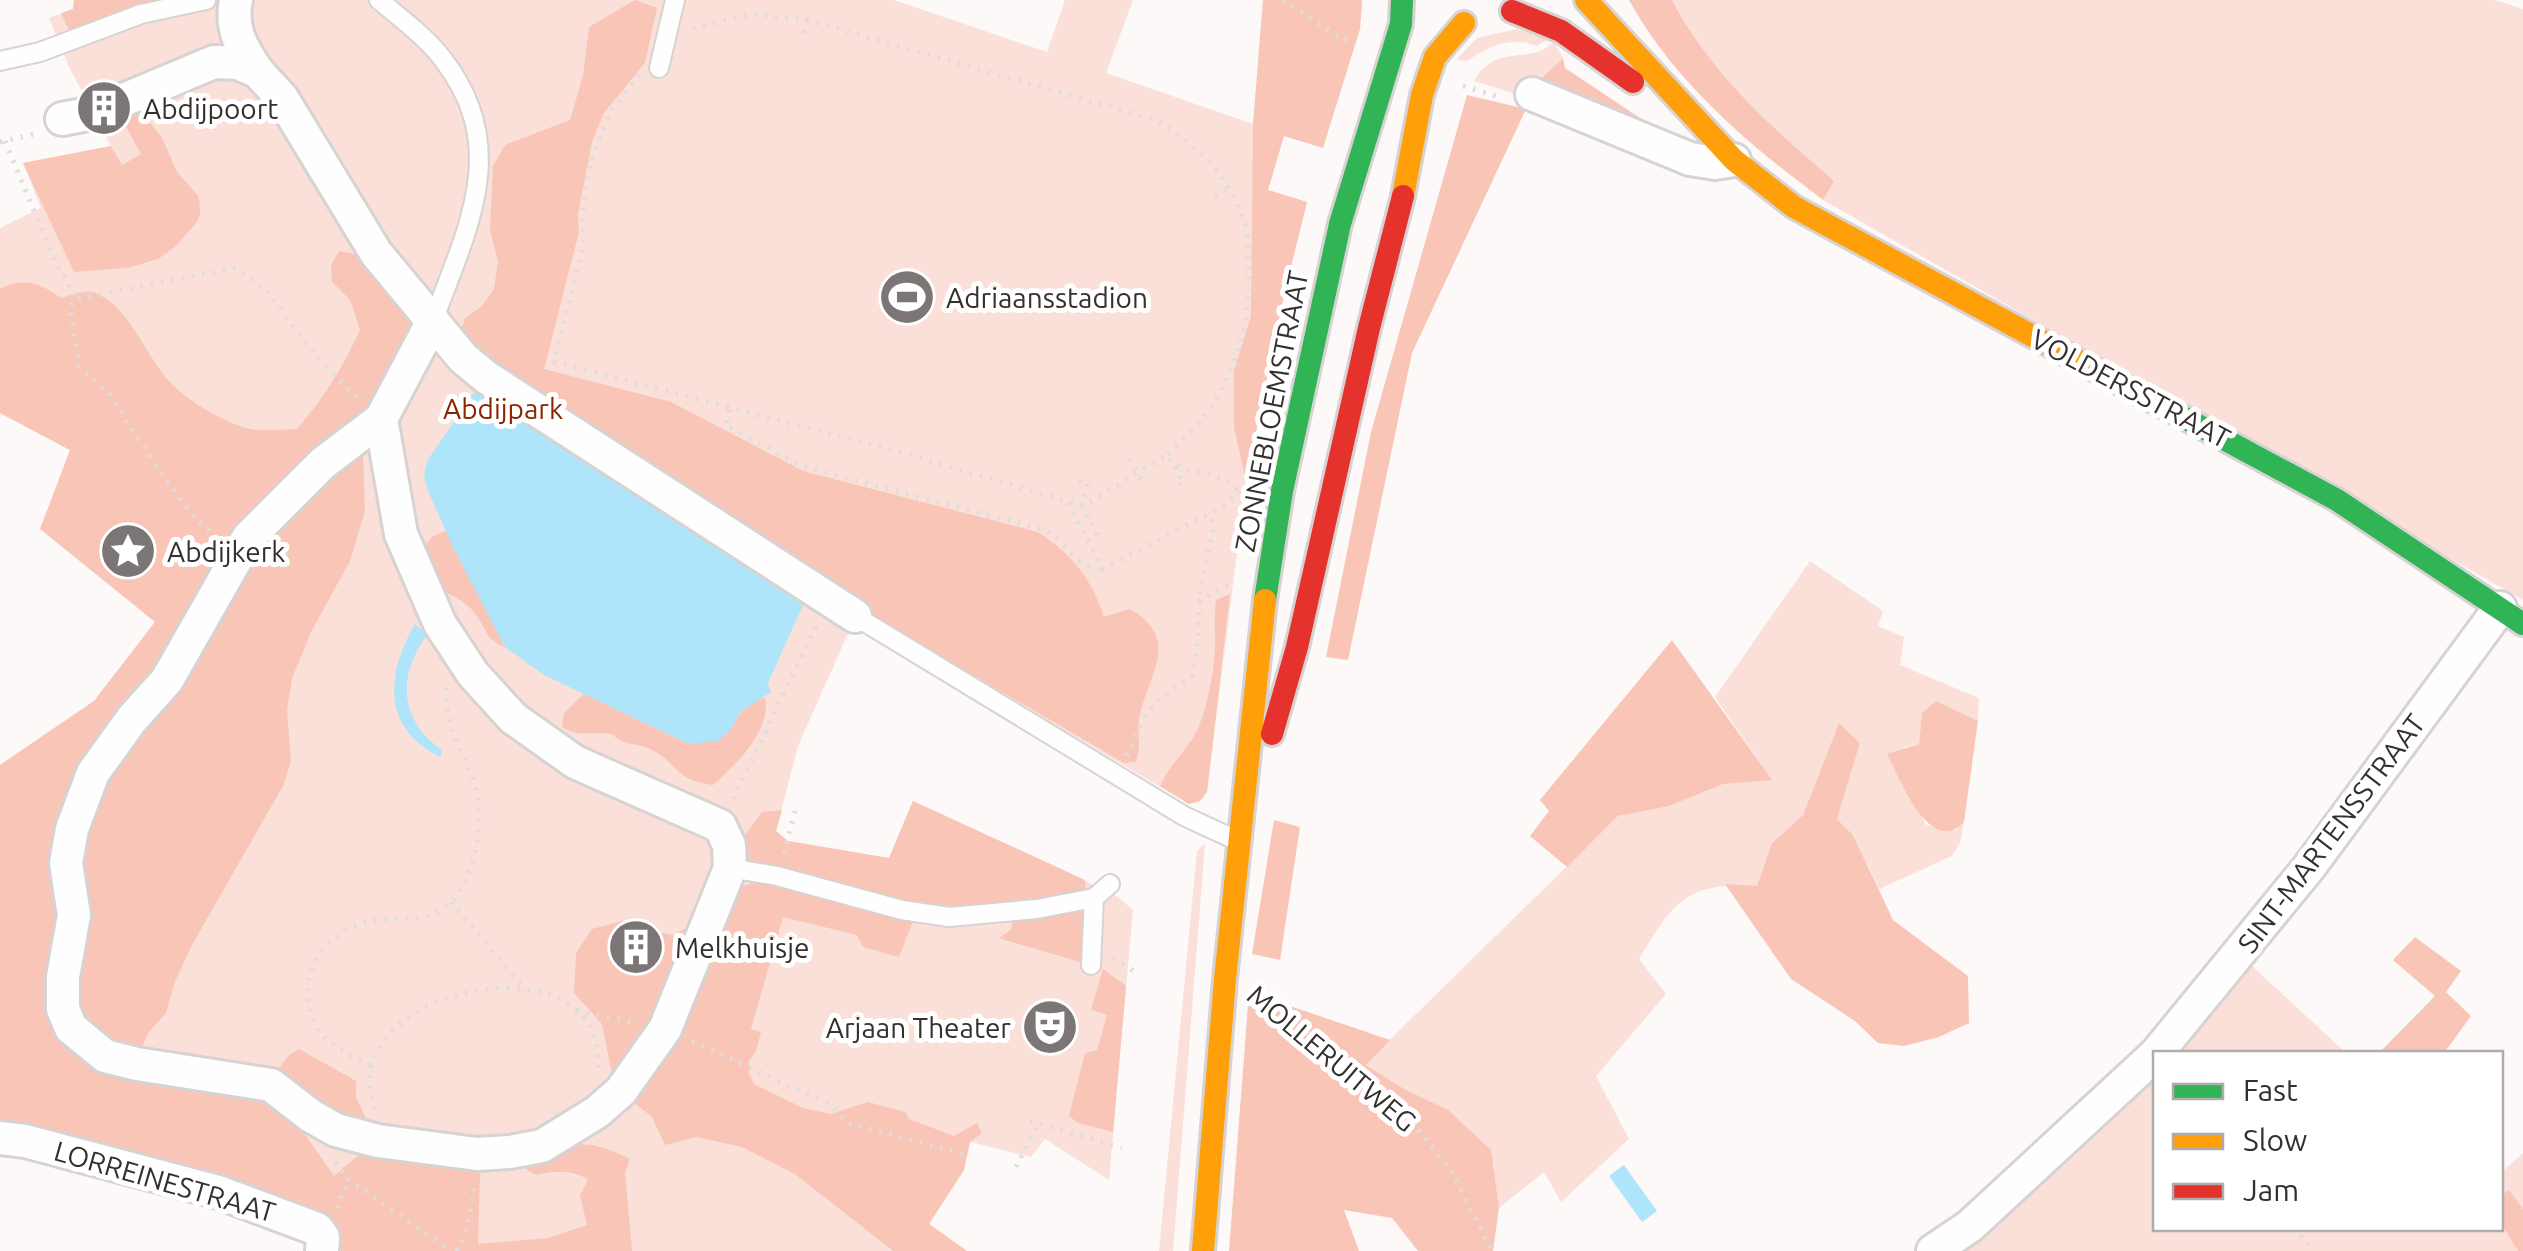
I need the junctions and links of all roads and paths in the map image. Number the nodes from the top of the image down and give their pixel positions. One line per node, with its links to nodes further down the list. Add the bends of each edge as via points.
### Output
1 (206, 0): 12 (lane, via 141,14)
2 (379, 0): 25 (lane, via 440,55 476,120 477,200)
3 (675, 0): 10 (lane)
4 (1283, 0): 11 (path)
5 (1586, 0): 19 (main road, VOLDERSSTRAAT)
6 (1462, 11): 19 (main road, VOLDERSSTRAAT, via 1536,17 1560,28); 45 (main road, ZONNEBLOEMSTRAAT, via 1401,24 1340,224 1306,370); 46 (main road, ZONNEBLOEMSTRAAT, via 1422,95)
7 (234, 12): 13 (lane, via 229,39); 15 (street, via 244,51)
8 (807, 20): 9 (path); 10 (path, via 732,16 696,26); 22 (path, via 1156,120 1211,162)
9 (804, 34)
10 (664, 48): 14 (lane); 26 (path, via 610,112 591,160 583,246 554,362)
11 (1368, 48)
12 (0, 61)
13 (202, 66): 15 (street, via 225,60); 18 (street)
14 (659, 68)
15 (258, 72): 25 (street, via 282,98 376,253)
16 (1463, 86): 17 (path, via 1518,101)
17 (1532, 94): 21 (street, via 1690,159)
18 (90, 112)
19 (1702, 127): 21 (main road, VOLDERSSTRAAT)
20 (5, 141): 24 (path)
21 (1734, 160): 44 (main road, VOLDERSSTRAAT, via 1794,207 2336,500)
22 (1228, 189): 23 (path); 28 (path, via 1246,224 1243,336 1204,418)
23 (1216, 196)
24 (77, 299): 27 (path, via 244,270 321,362); 39 (path, via 70,316 79,366 108,392 197,520)
25 (434, 322): 27 (street); 43 (street, via 486,377)
26 (730, 410): 35 (path); 40 (path, via 726,426 804,467 1046,530 1084,566)
27 (381, 419): 39 (street, via 323,463); 47 (street, via 401,534 440,624)
28 (1167, 456): 30 (path); 31 (path)
29 (1129, 459): 31 (path)
30 (1175, 466): 34 (path); 37 (path, via 1241,490)
31 (1138, 473): 33 (path); 36 (path)
32 (1079, 482): 36 (path, via 1088,484)
33 (1142, 482)
34 (1180, 485)
35 (1068, 502): 36 (path); 40 (path)
36 (1082, 505): 38 (path)
37 (1211, 512): 40 (path); 42 (path)
38 (1101, 542)
39 (236, 554): 71 (street, via 167,680 93,773 66,863 74,915 63,1009 71,1028 105,1056 271,1085 336,1130)
40 (1103, 569)
41 (1245, 579): 42 (path)
42 (1199, 602): 48 (path, via 1192,676 1144,718)
43 (842, 608): 48 (lane); 50 (path)
44 (2512, 616): 62 (street, SINT-MARTENSSTRAAT)
45 (1260, 636): 46 (main road, via 1262,655 1272,665 1289,662); 51 (main road, ZONNEBLOEMSTRAAT)
46 (1296, 652): 51 (main road, ZONNEBLOEMSTRAAT)
47 (464, 660): 50 (street, via 514,718 576,762); 56 (path, via 451,674 446,710 472,777 478,821 468,876)
48 (1120, 776): 51 (lane)
49 (797, 804): 53 (path)
50 (720, 826): 52 (street, via 730,846)
51 (1241, 842): 58 (main road, ZONNEBLOEMSTRAAT)
52 (730, 868): 53 (lane); 61 (street)
53 (777, 876): 55 (lane, via 949,917)
54 (1110, 884): 55 (lane)
55 (1094, 898): 57 (lane)
56 (450, 902): 59 (path); 64 (path, via 418,917 356,925 333,937 312,963 306,996 318,1028 329,1042)
57 (1091, 965)
58 (1225, 979): 77 (main road, ZONNEBLOEMSTRAAT); 78 (path, MOLLERUITWEG, via 1251,984 1416,1127 1450,1169)
59 (526, 991): 60 (path, via 557,998); 64 (path, via 461,992 433,1004 386,1038)
60 (576, 1011): 61 (path); 65 (path, via 598,1049)
61 (665, 1028): 65 (street, via 621,1092); 72 (path, via 829,1104 848,1122)
62 (2158, 1051)
63 (2153, 1057): 79 (street, SINT-MARTENSSTRAAT, via 1970,1226)
64 (371, 1065): 66 (path, via 369,1088)
65 (597, 1112): 71 (street, via 542,1146)
66 (384, 1121)
67 (1030, 1122): 68 (path)
68 (1038, 1124): 70 (path); 73 (path)
69 (0, 1138): 75 (street, LORREINESTRAAT, via 218,1192)
70 (1122, 1148)
71 (477, 1154): 76 (path, via 470,1217)
72 (968, 1156)
73 (1016, 1167)
74 (2296, 1231): 80 (path)
75 (327, 1234): 76 (path, via 345,1177)
76 (453, 1251)
77 (1203, 1251)
78 (1492, 1251)
79 (1933, 1251)
80 (2314, 1251)

